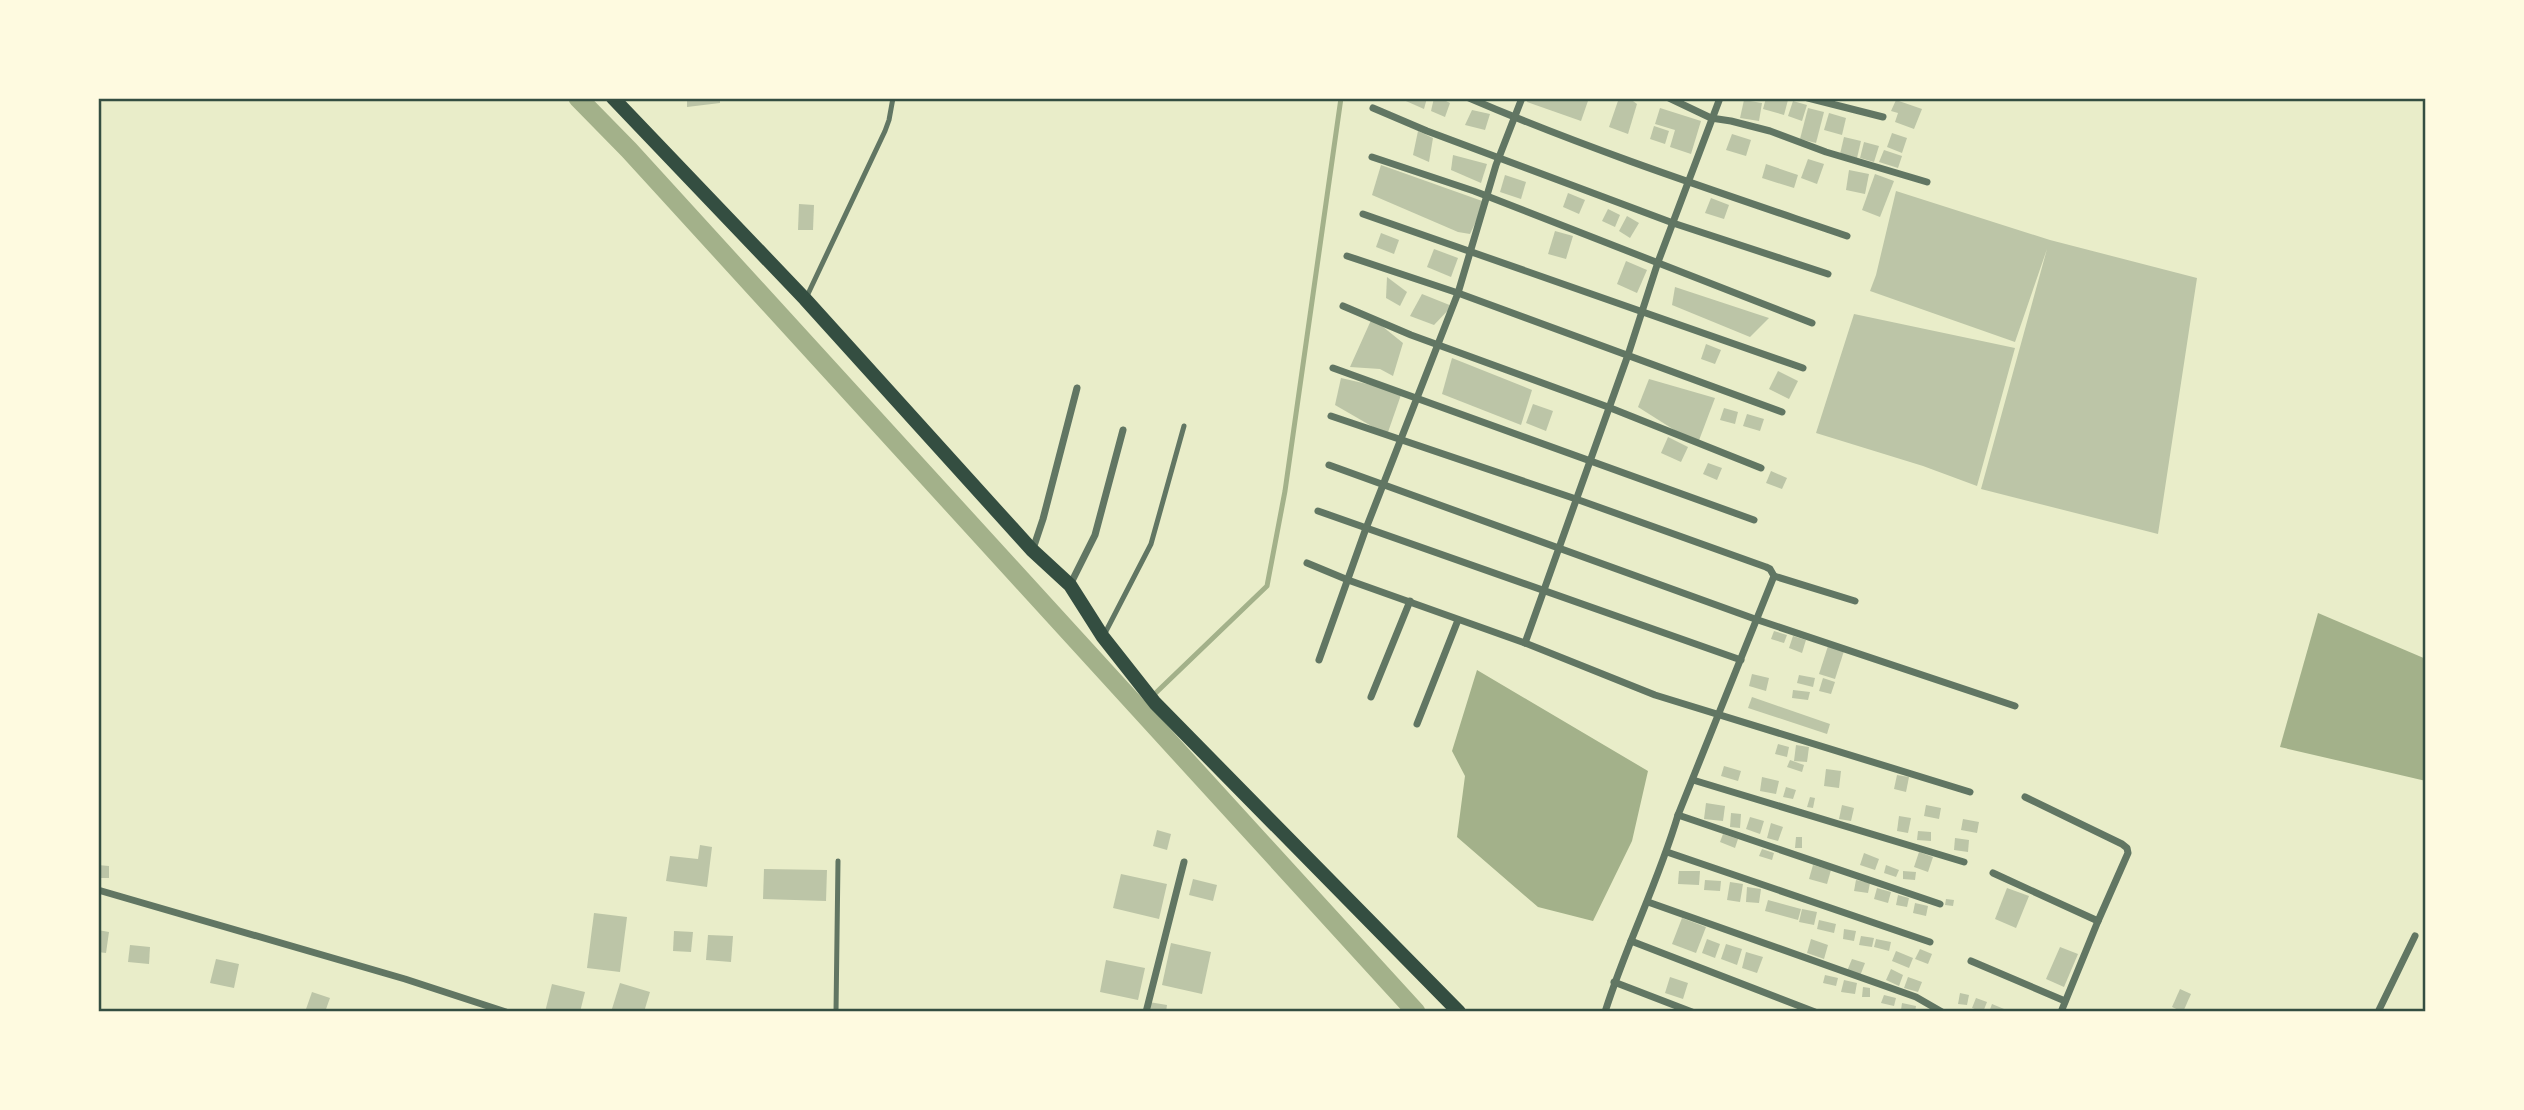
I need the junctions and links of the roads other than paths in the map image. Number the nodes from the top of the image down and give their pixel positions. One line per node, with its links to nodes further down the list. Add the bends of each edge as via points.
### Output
1 (612, 98): 25 (main road)
2 (893, 98): 25 (lane, via 885,131)
3 (1469, 98): 9 (street)
4 (1522, 98): 9 (street)
5 (1668, 98): 11 (street)
6 (1720, 98): 11 (street)
7 (1808, 98): 10 (street)
8 (1373, 108): 13 (street)
9 (1514, 117): 13 (street); 14 (street)
10 (1883, 117)
11 (1711, 118): 14 (street); 15 (street, via 1770,131)
12 (1372, 157): 16 (street)
13 (1500, 157): 16 (street); 18 (street)
14 (1688, 181): 18 (street); 19 (street)
15 (1927, 182)
16 (1486, 196): 20 (street); 22 (street)
17 (1363, 214): 20 (street)
18 (1672, 223): 22 (street); 23 (street)
19 (1847, 236)
20 (1469, 251): 24 (street); 27 (street)
21 (1348, 256): 24 (street)
22 (1658, 262): 27 (street); 28 (street)
23 (1828, 274)
24 (1458, 293): 29 (street); 30 (street)
25 (805, 299): 50 (main road)
26 (1343, 306): 29 (street)
27 (1643, 310): 30 (street); 32 (street)
28 (1812, 323)
29 (1438, 345): 34 (street); 35 (street)
30 (1628, 355): 35 (street); 36 (street)
31 (1333, 368): 34 (street)
32 (1804, 368)
33 (1077, 388): 50 (street)
34 (1418, 398): 40 (street); 41 (street)
35 (1608, 407): 41 (street); 43 (street)
36 (1782, 412)
37 (1331, 416): 40 (street)
38 (1184, 426): 60 (lane, via 1151,544)
39 (1123, 430): 54 (street, via 1095,536)
40 (1401, 440): 44 (street); 45 (street)
41 (1589, 460): 45 (street); 47 (street)
42 (1329, 465): 44 (street)
43 (1761, 468)
44 (1385, 483): 48 (street); 49 (street)
45 (1576, 499): 49 (street); 52 (street, via 1766,567)
46 (1318, 511): 48 (street)
47 (1754, 520)
48 (1367, 528): 53 (street); 55 (street)
49 (1558, 549): 55 (street); 58 (street)
50 (1032, 550): 54 (main road)
51 (1307, 563): 53 (street)
52 (1774, 576): 57 (street); 58 (street)
53 (1348, 580): 56 (street); 62 (street)
54 (1070, 585): 60 (main road)
55 (1545, 589): 61 (street); 63 (street)
56 (1409, 601): 59 (street); 64 (street)
57 (1855, 601)
58 (1755, 619): 63 (street); 65 (street)
59 (1458, 620): 61 (street); 67 (street)
60 (1103, 637): 90 (main road, via 1154,704)
61 (1525, 643): 66 (street)
62 (1319, 660)
63 (1741, 660): 66 (street)
64 (1371, 697)
65 (2015, 706)
66 (1719, 716): 68 (street); 69 (street)
67 (1418, 724)
68 (1693, 780): 71 (street); 75 (street)
69 (1970, 792)
70 (2025, 797): 80 (street, via 2127,848)
71 (1678, 815): 72 (street); 79 (street)
72 (1667, 852): 78 (street); 83 (street)
73 (838, 862): 88 (lane)
74 (1184, 862): 89 (street)
75 (1964, 862)
76 (1993, 873): 80 (street)
77 (98, 890): 87 (street)
78 (1647, 902): 82 (street); 94 (street, via 1916,997)
79 (1940, 904)
80 (2098, 921): 86 (street)
81 (2415, 936): 96 (street)
82 (1631, 941): 85 (street); 93 (street)
83 (1930, 942)
84 (1971, 961): 86 (street)
85 (1615, 982): 91 (street); 92 (street)
86 (2065, 1001): 95 (street)
87 (506, 1012)
88 (836, 1012)
89 (1146, 1012)
90 (1459, 1012)
91 (1605, 1012)
92 (1692, 1012)
93 (1815, 1012)
94 (1942, 1012)
95 (2062, 1012)
96 (2378, 1012)

